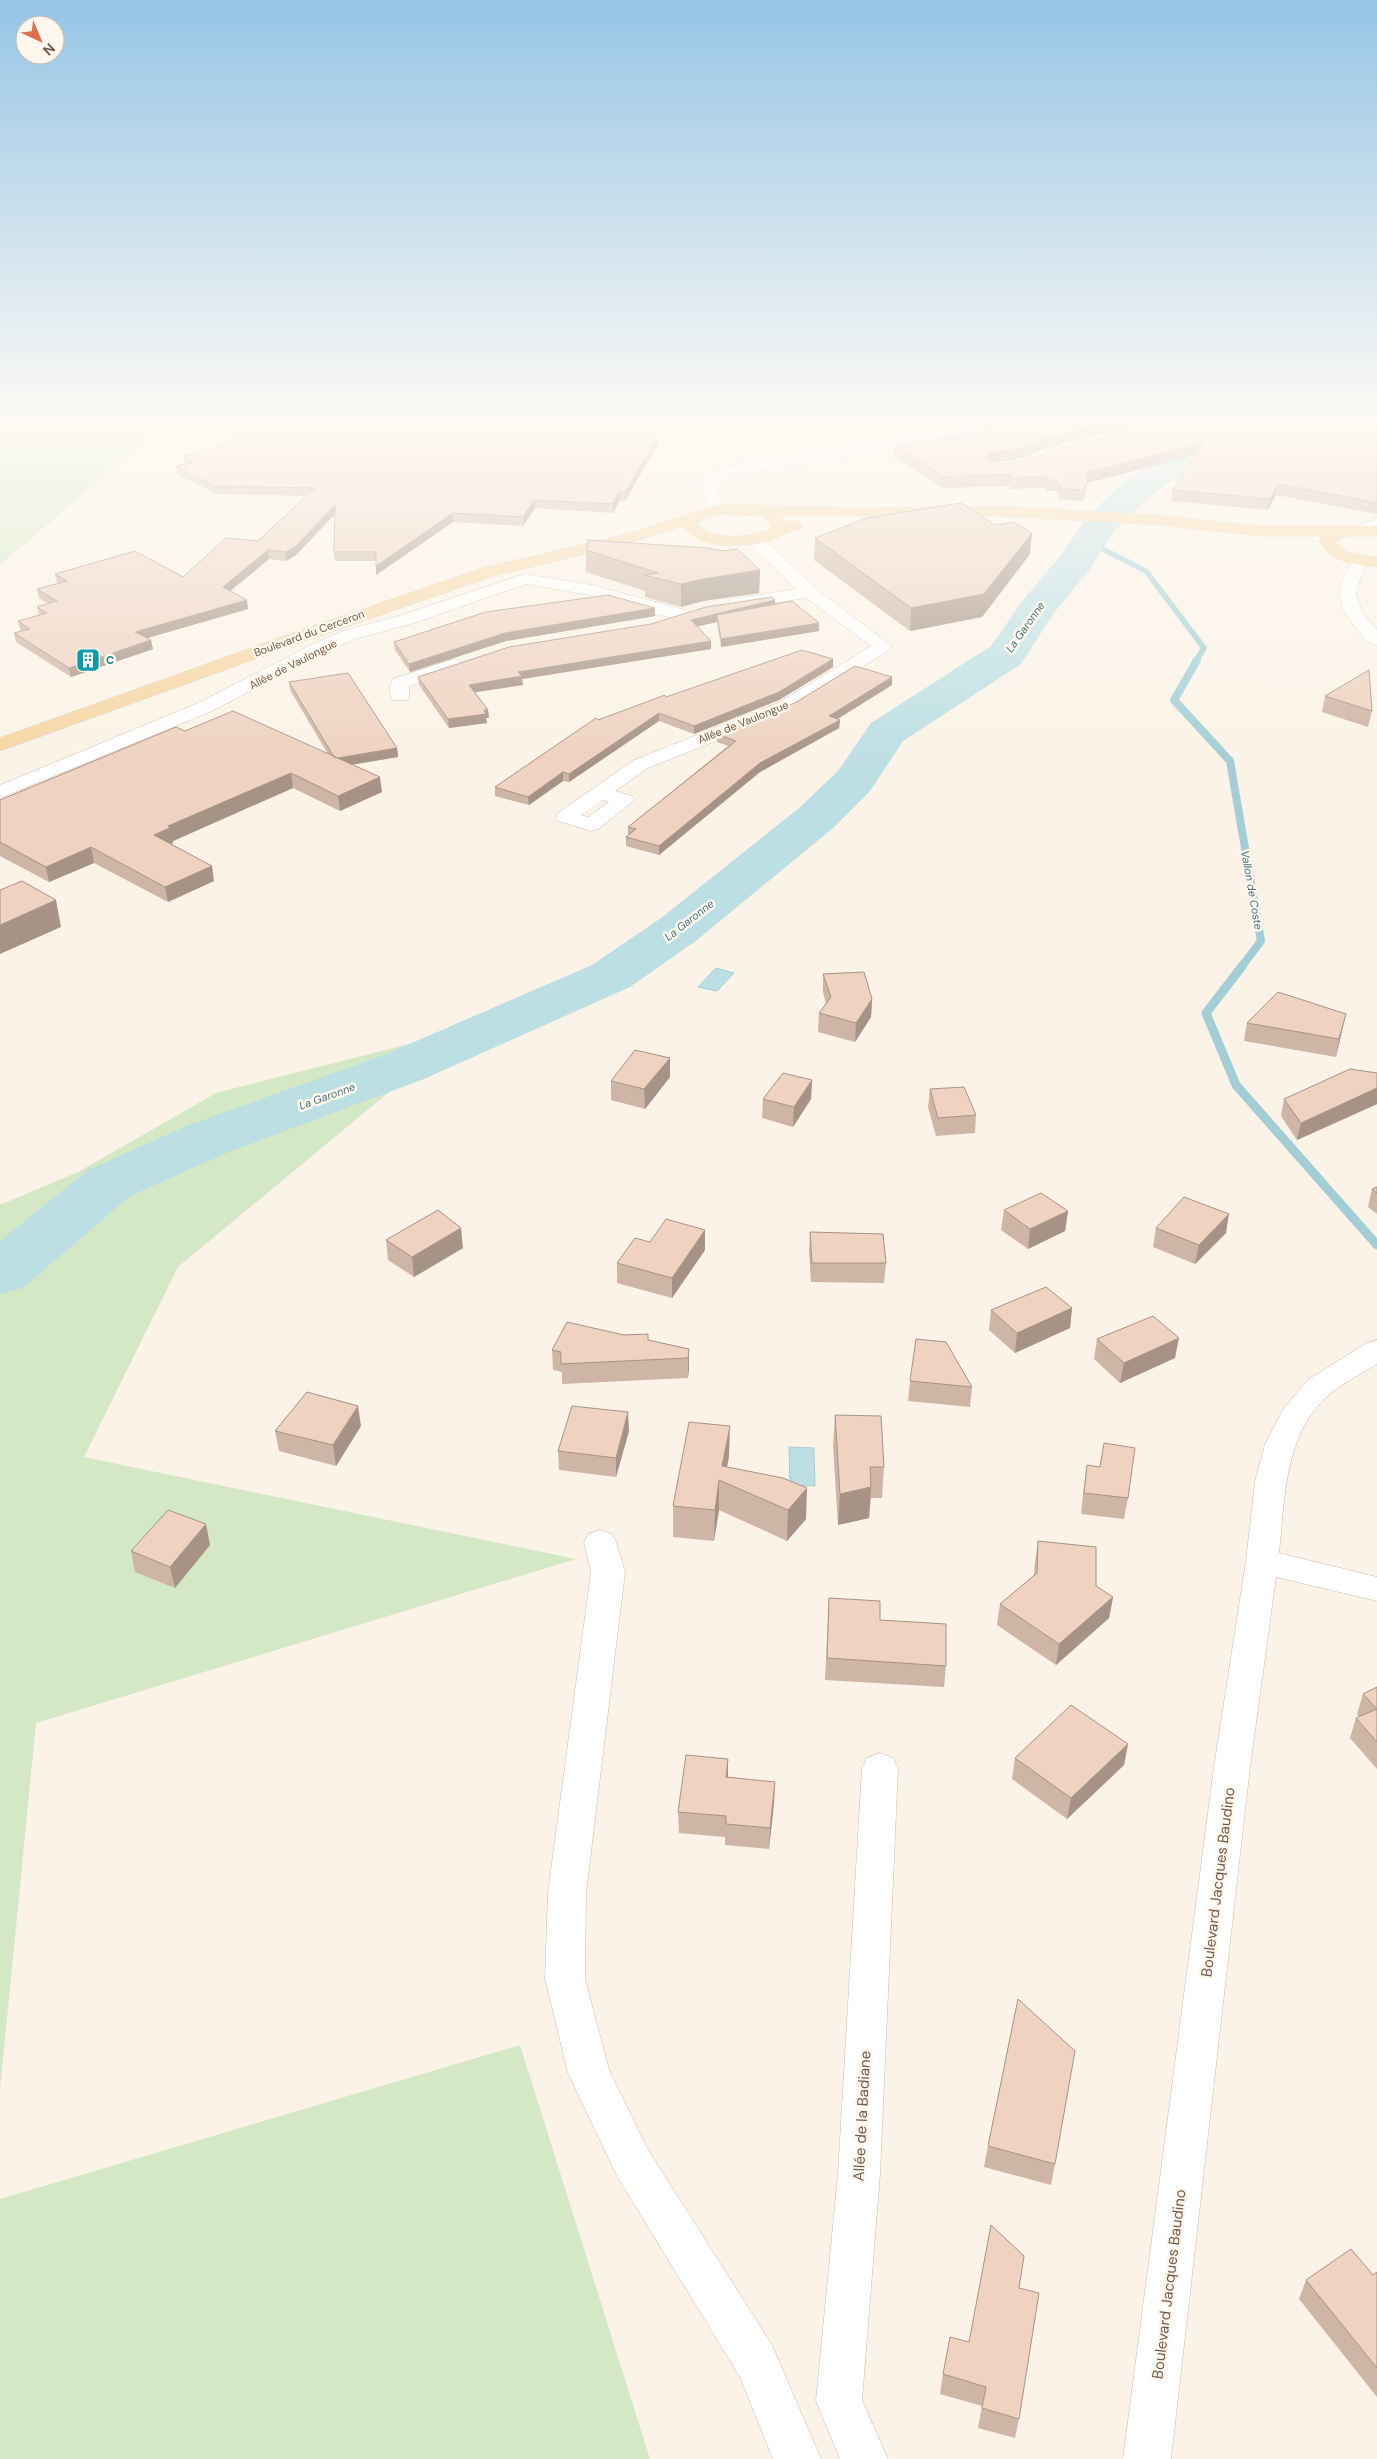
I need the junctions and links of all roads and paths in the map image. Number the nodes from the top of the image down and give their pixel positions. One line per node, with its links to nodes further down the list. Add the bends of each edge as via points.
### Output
1 (642, 535): 8 (main road, Boulevard du Cerceron)
2 (704, 535): 6 (main road)
3 (767, 535): 7 (main road)
4 (1273, 535): 9 (main road)
5 (1336, 535): 9 (main road, via 1328,542)
6 (708, 537): 7 (main road, Boulevard du Cerceron); 8 (main road, Boulevard du Cerceron)
7 (755, 539): 11 (street, Allée de Vaulongue)
8 (624, 540): 17 (main road, Boulevard du Cerceron, via 527,562 441,587)
9 (1335, 551): 10 (main road)
10 (1370, 561): 14 (street, via 1352,572 1346,588 1349,604)
11 (810, 592): 12 (street); 19 (street, Allée de Vaulongue, via 883,646 787,706 641,764)
12 (723, 605)
13 (651, 625): 18 (street, Allée de Vaulongue, via 690,613 651,608 592,590 524,579 408,620 349,635 205,708)
14 (1377, 641)
15 (471, 660): 16 (street, via 400,683)
16 (400, 696)
17 (0, 745)
18 (0, 792)
19 (599, 793)
20 (1377, 1350): 22 (street, Boulevard Jacques Baudino, via 1320,1386 1295,1415 1280,1444 1271,1482)
21 (600, 1542): 25 (street, via 608,1572 567,1892 565,1978 588,2073 632,2162 756,2361)
22 (1262, 1561): 23 (street); 27 (street, Boulevard Jacques Baudino, via 1232,1767)
23 (1377, 1590)
24 (880, 1768): 26 (street, Allée de la Badiane, via 860,2174 839,2401)
25 (796, 2459)
26 (864, 2459)
27 (1147, 2459)

